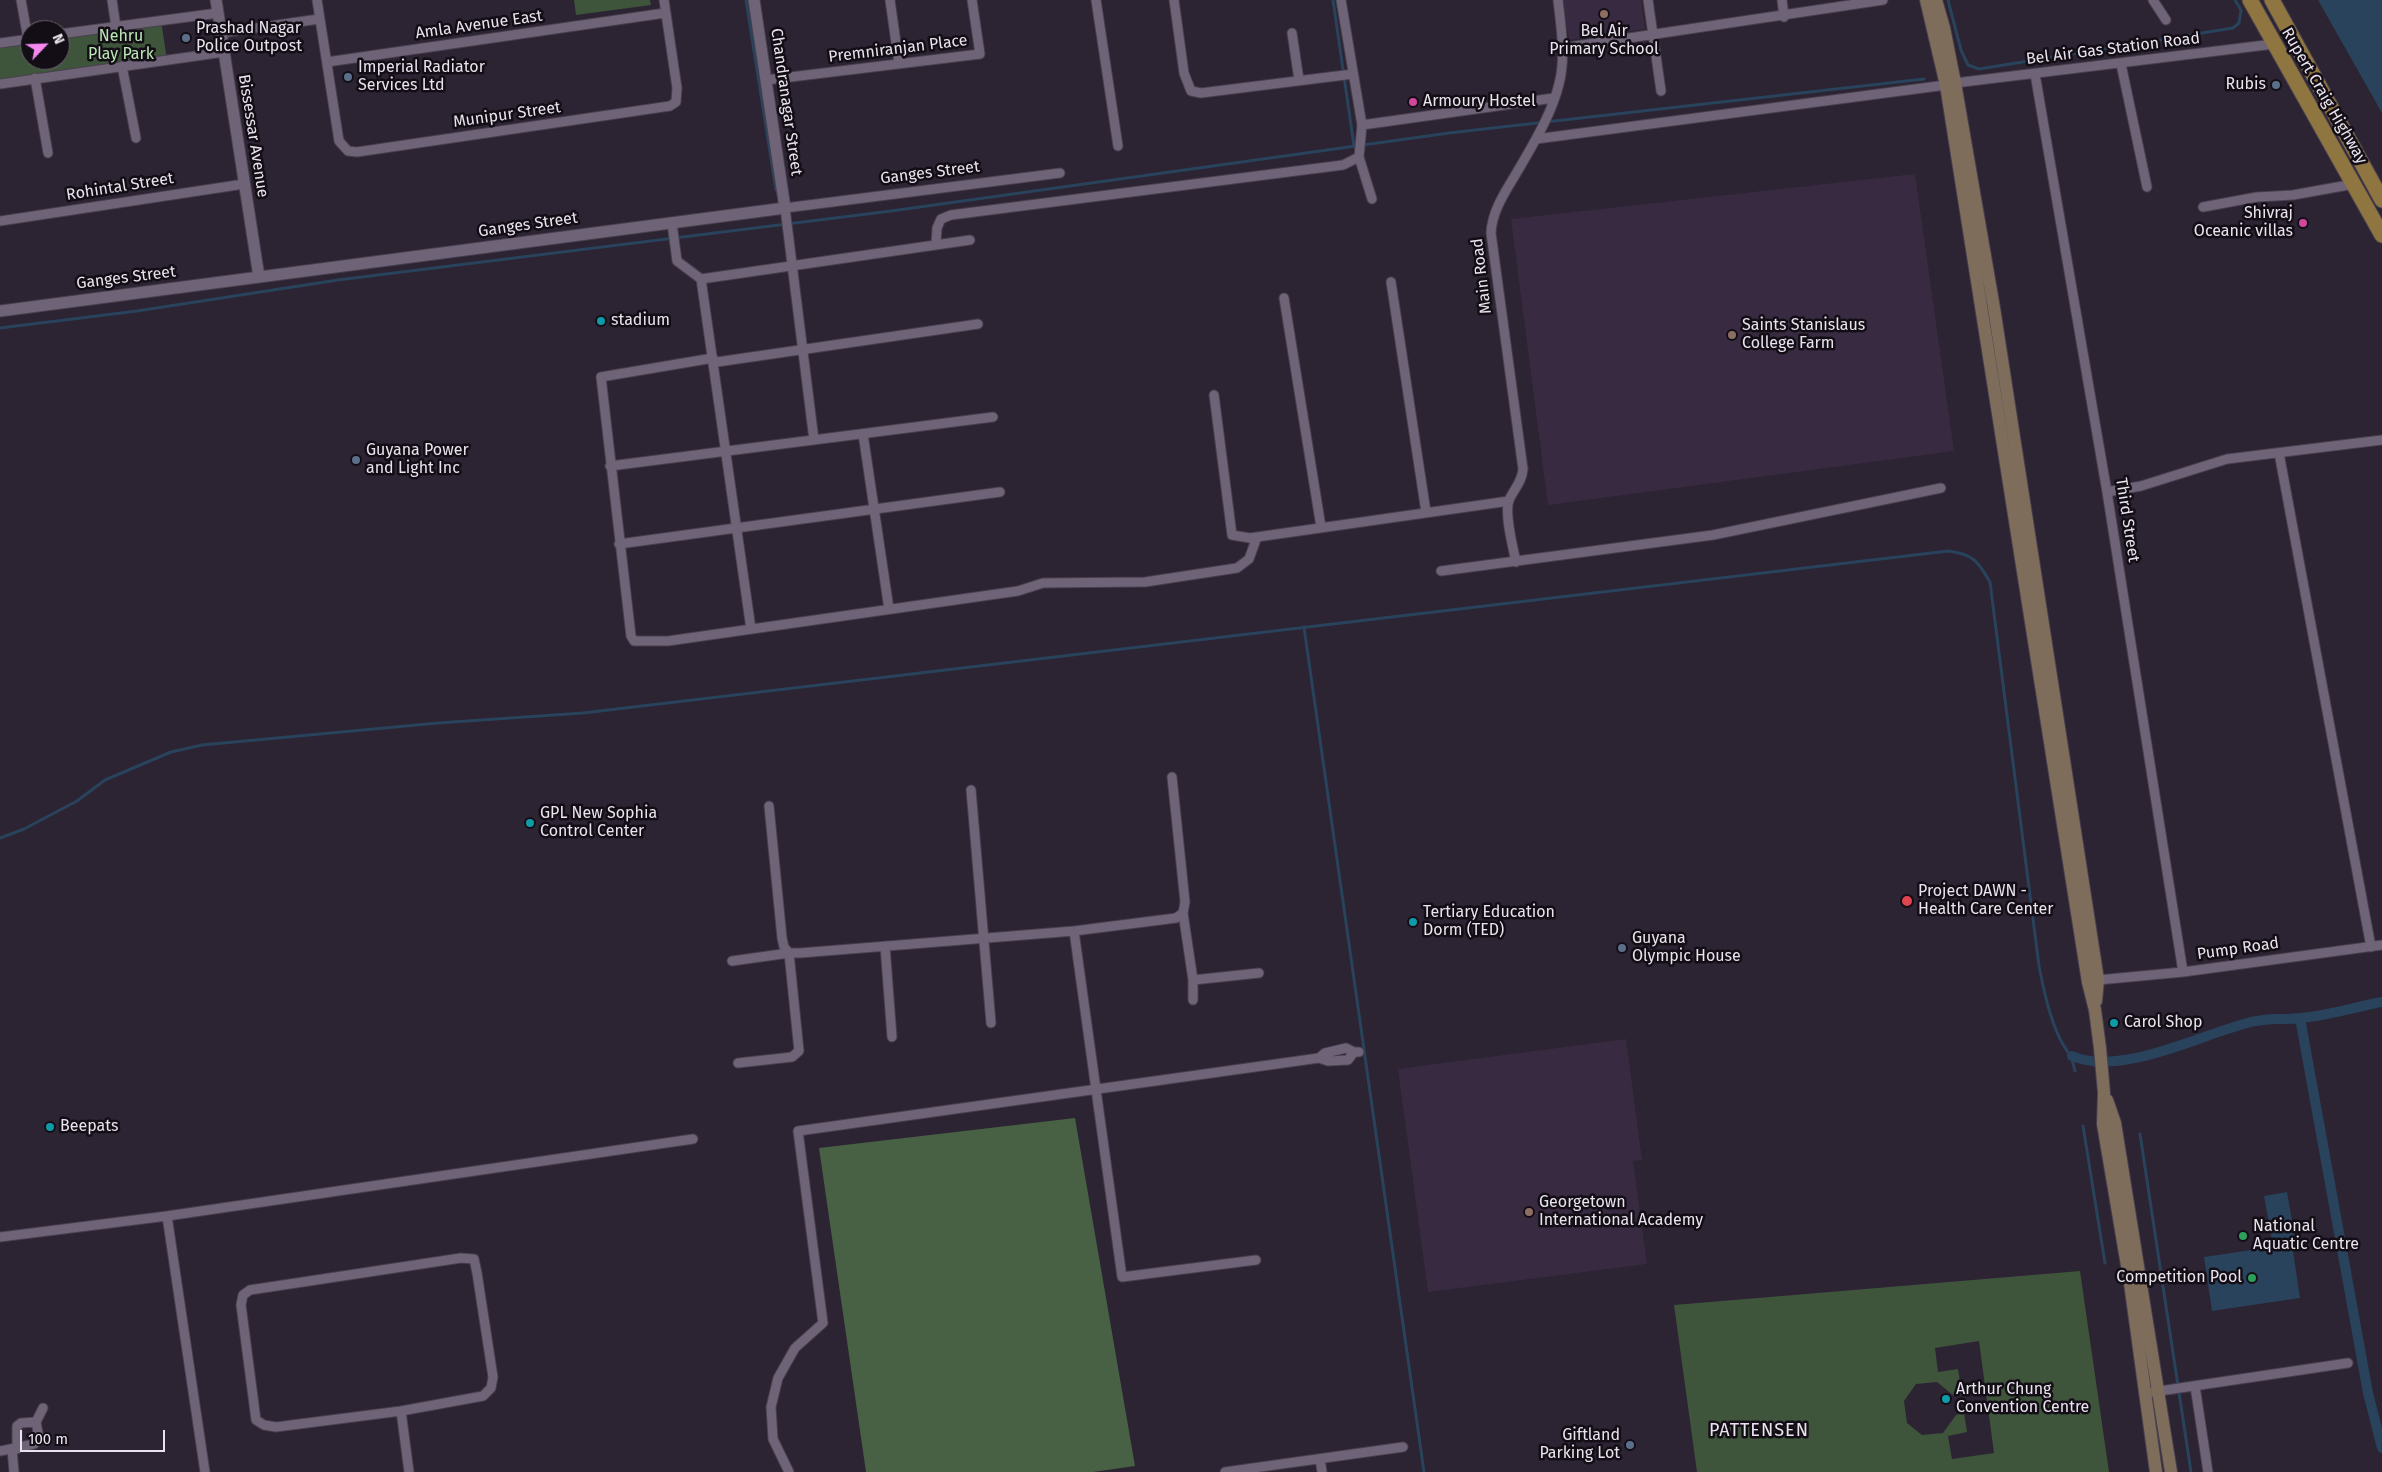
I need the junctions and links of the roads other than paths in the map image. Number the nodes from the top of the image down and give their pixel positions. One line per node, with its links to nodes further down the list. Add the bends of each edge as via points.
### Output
1 (21, 0): 25 (street)
2 (112, 0): 27 (street)
3 (216, 0): 21 (street, Bissessar Avenue)
4 (317, 0): 24 (street)
5 (664, 0): 22 (street)
6 (754, 0): 44 (street, Chandranagar Street)
7 (890, 0): 38 (street)
8 (972, 0): 38 (street, Premniranjan Place, via 980,54)
9 (1096, 0): 53 (street)
10 (1174, 0): 45 (street, via 1184,72 1191,91 1201,93)
11 (1342, 0): 41 (street)
12 (1558, 0): 35 (street, Main Road)
13 (1648, 0): 31 (street)
14 (1782, 0): 23 (street)
15 (1883, 0): 23 (street)
16 (1926, 0): 47 (main road)
17 (1936, 0): 47 (main road)
18 (2153, 0): 26 (street)
19 (2250, 0): 34 (main road, Rupert Craig Highway)
20 (2272, 0): 61 (main road, Rupert Craig Highway)
21 (218, 13): 27 (street); 28 (street, Bissessar Avenue)
22 (666, 13): 37 (street, Amla Avenue East); 37 (street, Munipur Street, via 676,88 676,102 670,106 357,152 348,151 338,141)
23 (1784, 17): 31 (street)
24 (319, 19): 28 (street); 37 (street)
25 (25, 20)
26 (2166, 20)
27 (116, 27): 29 (street)
28 (221, 32): 36 (street, Bissessar Avenue)
29 (70, 33)
30 (1292, 33): 45 (street)
31 (1652, 34): 35 (street); 48 (street)
32 (20, 40): 33 (street)
33 (0, 43)
34 (2274, 44): 39 (street, Bel Air Gas Station Road); 58 (main road, Rupert Craig Highway)
35 (1562, 48): 49 (street, Main Road, via 1560,84)
36 (224, 52): 40 (street); 57 (street, Bissessar Avenue)
37 (326, 62)
38 (900, 64): 44 (street, Premniranjan Place)
39 (2121, 64): 42 (street, Bel Air Gas Station Road); 59 (street)
40 (122, 66): 43 (street); 51 (street)
41 (1349, 74): 45 (street); 50 (street)
42 (2035, 74): 47 (street, Bel Air Gas Station Road); 88 (street, Third Street)
43 (35, 78): 46 (street); 54 (street)
44 (766, 80): 62 (street, Chandranagar Street)
45 (1299, 80)
46 (0, 84)
47 (1950, 84): 52 (street, Bel Air Gas Station Road); 114 (main road, via 1994,308); 116 (main road)
48 (1660, 91)
49 (1554, 98): 50 (street); 52 (street, Main Road)
50 (1362, 125): 55 (street)
51 (136, 138)
52 (1536, 139): 89 (street, Main Road, via 1491,222 1523,469 1518,487)
53 (1118, 146)
54 (48, 153)
55 (1360, 154): 60 (street); 68 (street, via 1343,165 951,215 941,219)
56 (1060, 173): 62 (street, Ganges Street)
57 (244, 184): 64 (street, Rohintal Street); 70 (street, Bissessar Avenue)
58 (2354, 184): 63 (street); 66 (main road, Rupert Craig Highway)
59 (2147, 187)
60 (1372, 199)
61 (2382, 200)
62 (785, 208): 65 (street, Ganges Street); 69 (street)
63 (2203, 208)
64 (0, 220)
65 (673, 228): 70 (street, Ganges Street); 71 (street, via 677,261)
66 (2382, 235)
67 (970, 240): 68 (street)
68 (936, 244): 69 (street)
69 (792, 267): 71 (street); 76 (street)
70 (259, 277): 74 (street, Ganges Street)
71 (701, 279): 77 (street)
72 (1391, 282): 91 (street)
73 (1284, 298): 92 (street)
74 (0, 311)
75 (978, 324): 76 (street)
76 (803, 349): 77 (street, via 717,362); 81 (street)
77 (713, 359): 83 (street); 85 (street, via 600,377)
78 (1214, 395): 94 (street, via 1232,535)
79 (993, 417): 80 (street)
80 (863, 434): 81 (street); 90 (street)
81 (814, 440): 83 (street)
82 (2382, 440): 84 (street)
83 (725, 451): 85 (street); 93 (street)
84 (2279, 453): 88 (street, via 2227,459 2141,486); 108 (street)
85 (610, 466): 95 (street)
86 (1941, 488): 96 (street, via 1736,531)
87 (1000, 492): 90 (street)
88 (2107, 492): 111 (street, Third Street)
89 (1509, 500): 91 (street); 96 (street)
90 (874, 508): 93 (street); 98 (street)
91 (1426, 512): 92 (street)
92 (1321, 527): 94 (street)
93 (737, 528): 95 (street); 99 (street)
94 (1257, 537): 98 (street, via 1249,559 1237,568 1145,582 1044,583 1018,591)
95 (619, 544): 99 (street, via 634,641 668,641)
96 (1516, 562): 97 (street)
97 (1441, 571)
98 (889, 609): 99 (street)
99 (751, 629)
100 (1172, 777): 103 (street, via 1185,902)
101 (971, 790): 105 (street)
102 (769, 806): 109 (street, via 782,938)
103 (1183, 913): 104 (street, via 1176,918); 113 (street)
104 (1074, 930): 105 (street); 121 (street)
105 (984, 938): 107 (street); 117 (street)
106 (2382, 945): 108 (street, Pump Road)
107 (885, 946): 109 (street); 118 (street)
108 (2372, 947): 111 (street, Pump Road)
109 (789, 952): 110 (street); 120 (street, via 799,1051 792,1057)
110 (732, 961)
111 (2183, 972): 114 (street, Pump Road)
112 (1259, 973): 113 (street)
113 (1193, 980): 115 (street)
114 (2098, 980): 116 (main road)
115 (1193, 1000)
116 (2095, 1013): 128 (main road, via 2104,1089 2103,1124 2130,1283)
117 (991, 1023)
118 (892, 1037)
119 (1357, 1052): 121 (street, via 1348,1060 1319,1058)
120 (738, 1064)
121 (1097, 1087): 125 (street, via 1122,1276); 139 (street, via 798,1131 823,1323 795,1348 778,1378 771,1407 773,1439)
122 (693, 1138): 123 (street)
123 (167, 1216): 124 (street); 137 (street)
124 (0, 1237)
125 (1256, 1260)
126 (2348, 1363): 127 (street)
127 (2194, 1386): 128 (street); 144 (street)
128 (2157, 1391): 142 (main road); 143 (main road)
129 (43, 1408): 131 (street)
130 (401, 1410): 130 (street, via 483,1396 491,1388 493,1377 474,1259 461,1258 260,1288 243,1295 256,1420 276,1427); 138 (street)
131 (36, 1422): 133 (street, via 38,1438 34,1444); 133 (street, via 16,1426)
132 (1403, 1447): 135 (street)
133 (15, 1449): 134 (street); 136 (street)
134 (0, 1451)
135 (1320, 1458): 140 (street); 141 (street)
136 (14, 1472)
137 (205, 1472)
138 (409, 1472)
139 (789, 1472)
140 (1225, 1472)
141 (1322, 1472)
142 (2156, 1472)
143 (2171, 1472)
144 (2208, 1472)

